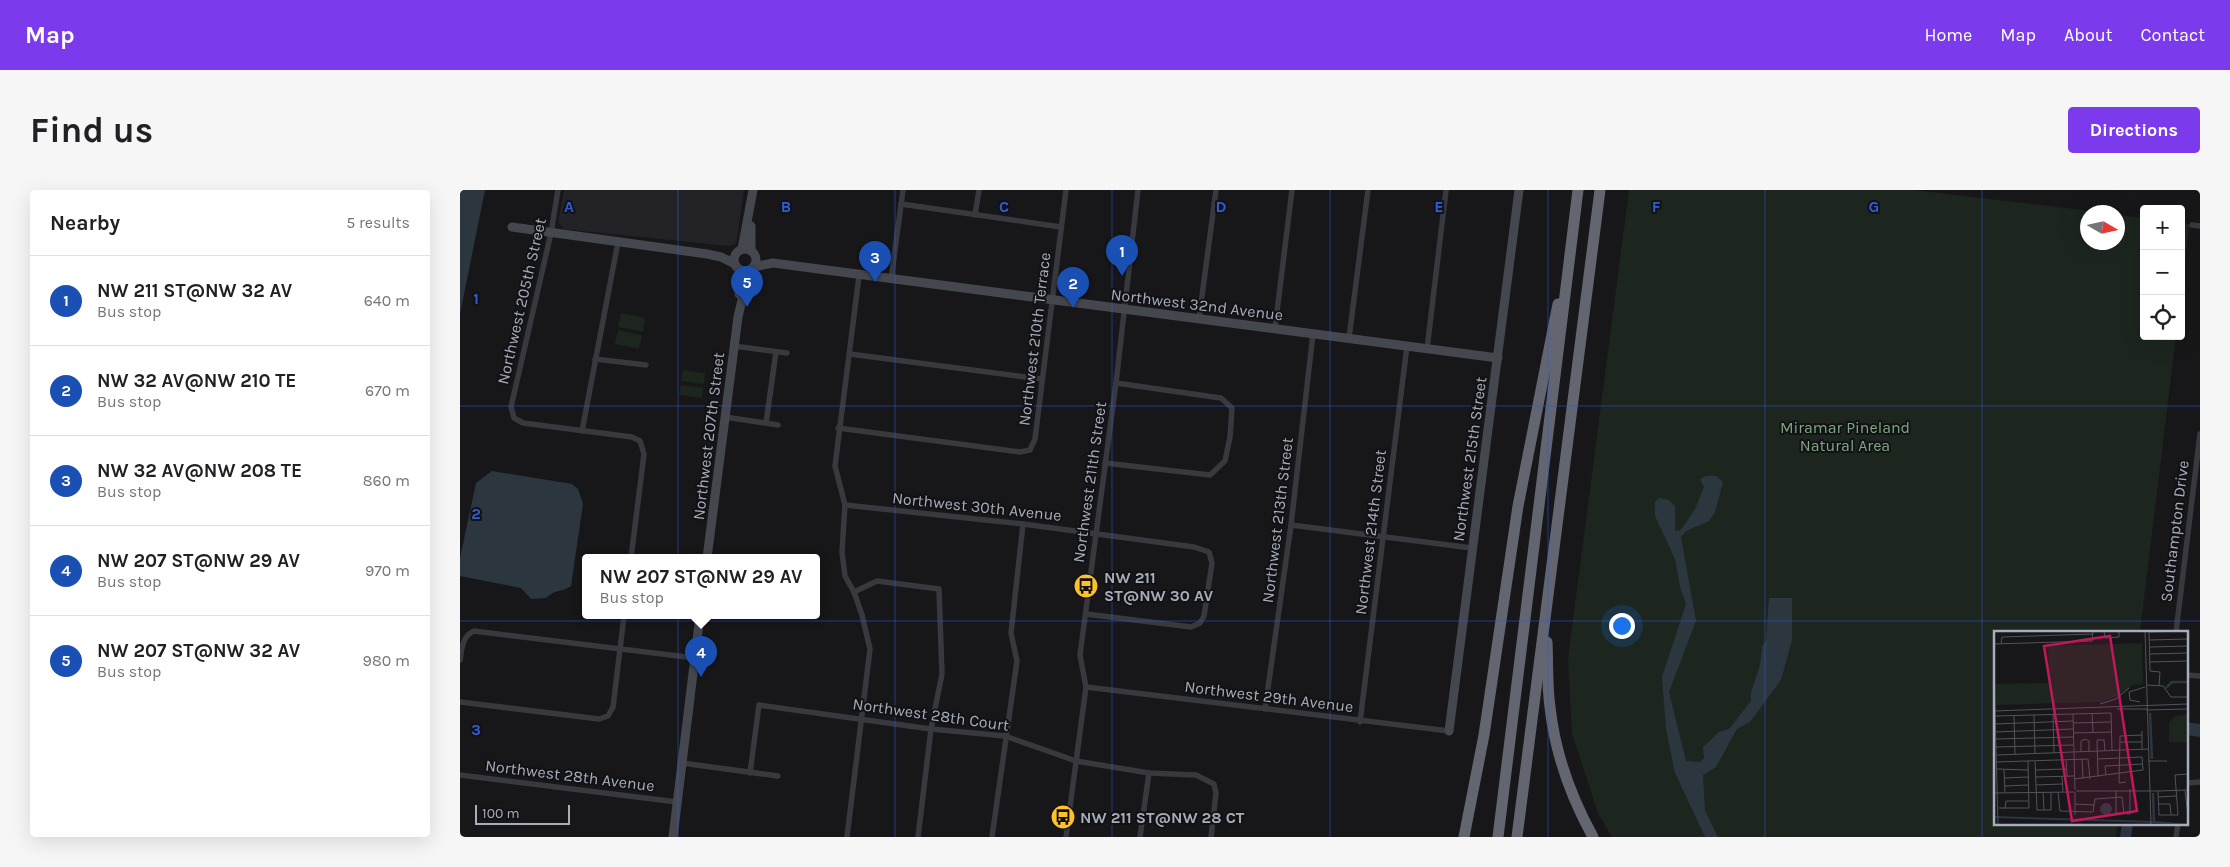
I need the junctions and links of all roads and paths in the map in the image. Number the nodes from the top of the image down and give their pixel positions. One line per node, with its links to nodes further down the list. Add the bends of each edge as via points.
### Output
1 (558, 190): 20 (street, Northwest 205th Street)
2 (753, 190): 22 (street)
3 (903, 190): 14 (street)
4 (979, 190): 15 (street)
5 (1066, 190): 18 (street, Northwest 210th Terrace)
6 (1138, 190): 31 (street, Northwest 211th Street)
7 (1216, 190): 33 (street)
8 (1292, 190): 34 (street)
9 (1368, 190): 36 (street)
10 (1446, 190): 39 (street)
11 (1519, 190): 43 (street, Northwest 215th Street)
12 (1578, 190): 29 (highway)
13 (1600, 190): 64 (highway)
14 (901, 204): 15 (street); 28 (street)
15 (976, 215): 18 (street)
16 (2192, 225): 17 (street)
17 (2200, 226)
18 (1061, 227): 30 (street, Northwest 210th Terrace)
19 (512, 228): 20 (street)
20 (551, 233): 21 (street); 52 (street, Northwest 205th Street, via 511,407 514,418 523,423)
21 (618, 242): 23 (street); 44 (street)
22 (746, 252): 23 (street); 24 (street, Northwest 32nd Avenue); 25 (street, Northwest 207th Street, via 734,258); 26 (street, Northwest 207th Street, via 756,261)
23 (721, 257): 25 (street)
24 (773, 263): 26 (street, Northwest 32nd Avenue); 27 (street, Northwest 32nd Avenue)
25 (737, 267): 26 (street, Northwest 32nd Avenue); 32 (street, Northwest 207th Street)
26 (751, 268): 32 (street, Northwest 207th Street)
27 (859, 276): 28 (street, Northwest 32nd Avenue); 42 (street)
28 (891, 280): 30 (street, Northwest 32nd Avenue)
29 (1567, 281): 95 (highway, via 1555,312 1528,454 1503,593 1483,742); 96 (highway)
30 (1052, 301): 31 (street, Northwest 32nd Avenue); 46 (street, Northwest 210th Terrace)
31 (1124, 311): 33 (street, Northwest 32nd Avenue); 47 (street, Northwest 211th Street)
32 (738, 316): 37 (street, Northwest 207th Street)
33 (1199, 319): 34 (street, Northwest 32nd Avenue)
34 (1275, 328): 35 (street, Northwest 32nd Avenue)
35 (1313, 334): 36 (street, Northwest 32nd Avenue); 57 (street, Northwest 213th Street)
36 (1349, 338): 38 (street, Northwest 32nd Avenue)
37 (734, 346): 40 (street); 48 (street, Northwest 207th Street)
38 (1408, 346): 39 (street, Northwest 32nd Avenue); 59 (street, Northwest 214th Street)
39 (1427, 349): 43 (street, Northwest 32nd Avenue)
40 (776, 352): 41 (street); 49 (street)
41 (787, 353)
42 (850, 354): 46 (street); 51 (street)
43 (1498, 358): 60 (street, Northwest 215th Street)
44 (596, 359): 45 (street); 52 (street)
45 (646, 366)
46 (1041, 379): 51 (street, Northwest 210th Terrace, via 1035,439 1030,450 1020,452)
47 (1116, 383): 54 (street, Northwest 211th Street); 54 (street, via 1221,398 1232,408 1230,437 1225,461 1210,475)
48 (725, 417): 49 (street); 62 (street, Northwest 207th Street)
49 (766, 423): 50 (street)
50 (778, 425)
51 (838, 428): 55 (street, via 834,466)
52 (582, 431): 61 (street, via 632,437 640,441 644,454)
53 (2200, 434): 68 (street, Southampton Drive)
54 (1105, 463): 58 (street, Northwest 211th Street)
55 (845, 505): 56 (street, Northwest 30th Avenue); 63 (street, via 844,576)
56 (1023, 524): 58 (street, Northwest 30th Avenue); 79 (street, via 1011,633 1017,661)
57 (1291, 525): 59 (street); 74 (street, Northwest 213th Street)
58 (1096, 534): 65 (street, Northwest 211th Street); 65 (street, Northwest 30th Avenue, via 1194,547 1209,552 1212,563 1204,616 1200,623 1191,627)
59 (1383, 537): 60 (street); 76 (street, Northwest 214th Street)
60 (1472, 548): 78 (street, Northwest 215th Street)
61 (632, 554)
62 (708, 554)
63 (854, 592): 75 (street, via 870,649); 77 (street, via 877,582 939,589 942,674)
64 (1545, 613): 97 (highway); 98 (highway, via 1554,733 1575,802)
65 (1086, 614): 72 (street, Northwest 211th Street, via 1080,655)
66 (624, 619): 69 (street)
67 (700, 619): 70 (street)
68 (2176, 631)
69 (620, 649): 70 (street); 71 (street, via 482,632 468,634); 73 (street, via 613,707 608,716 599,719)
70 (695, 658): 81 (street)
71 (460, 660)
72 (1086, 687): 74 (street, Northwest 29th Avenue); 80 (street, Northwest 211th Street)
73 (460, 702)
74 (1265, 709): 76 (street, Northwest 29th Avenue)
75 (860, 718): 77 (street, Northwest 28th Court); 82 (street, Northwest 28th Court, via 759,705); 89 (street)
76 (1360, 722): 78 (street, Northwest 29th Avenue)
77 (931, 729): 79 (street, Northwest 28th Court); 90 (street)
78 (1449, 731)
79 (1005, 736): 80 (street, Northwest 28th Court); 91 (street)
80 (1076, 761): 83 (street, Northwest 28th Court); 92 (street, Northwest 211th Street)
81 (682, 764): 82 (street); 86 (street)
82 (750, 773): 85 (street)
83 (1149, 773): 93 (street); 94 (street, Northwest 28th Court, via 1196,775 1214,784 1216,793)
84 (460, 775): 86 (street, Northwest 28th Avenue)
85 (778, 776)
86 (677, 802): 88 (street)
87 (2178, 824): 99 (street)
88 (673, 837)
89 (847, 837)
90 (918, 837)
91 (992, 837)
92 (1066, 837)
93 (1140, 837)
94 (1210, 837)
95 (1464, 837)
96 (1498, 837)
97 (1517, 837)
98 (1593, 837)
99 (2176, 837)

